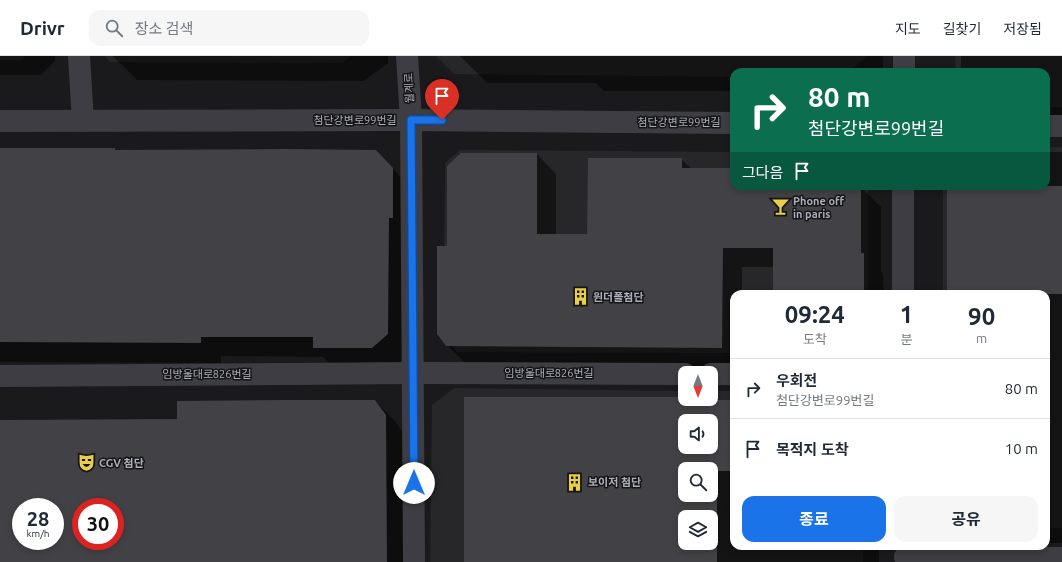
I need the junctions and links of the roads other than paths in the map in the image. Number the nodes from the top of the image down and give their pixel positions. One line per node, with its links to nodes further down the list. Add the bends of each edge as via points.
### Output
1 (79, 56): 7 (street)
2 (407, 56): 5 (street, 월계로)
3 (904, 56): 4 (street)
4 (904, 68)
5 (411, 120): 7 (street, 첨단강변로99번길); 8 (street, 첨단강변로99번길); 13 (street)
6 (0, 121): 7 (street, 첨단강변로99번길)
7 (83, 121)
8 (730, 123)
9 (1050, 126): 10 (street)
10 (1062, 126)
11 (903, 190): 12 (street)
12 (903, 290)
13 (414, 373): 14 (street, 임방울대로826번길); 17 (street, 임방울대로826번길); 20 (street)
14 (678, 374)
15 (718, 374): 16 (street)
16 (730, 374)
17 (0, 376)
18 (904, 555): 19 (street)
19 (1062, 558)
20 (414, 562)

